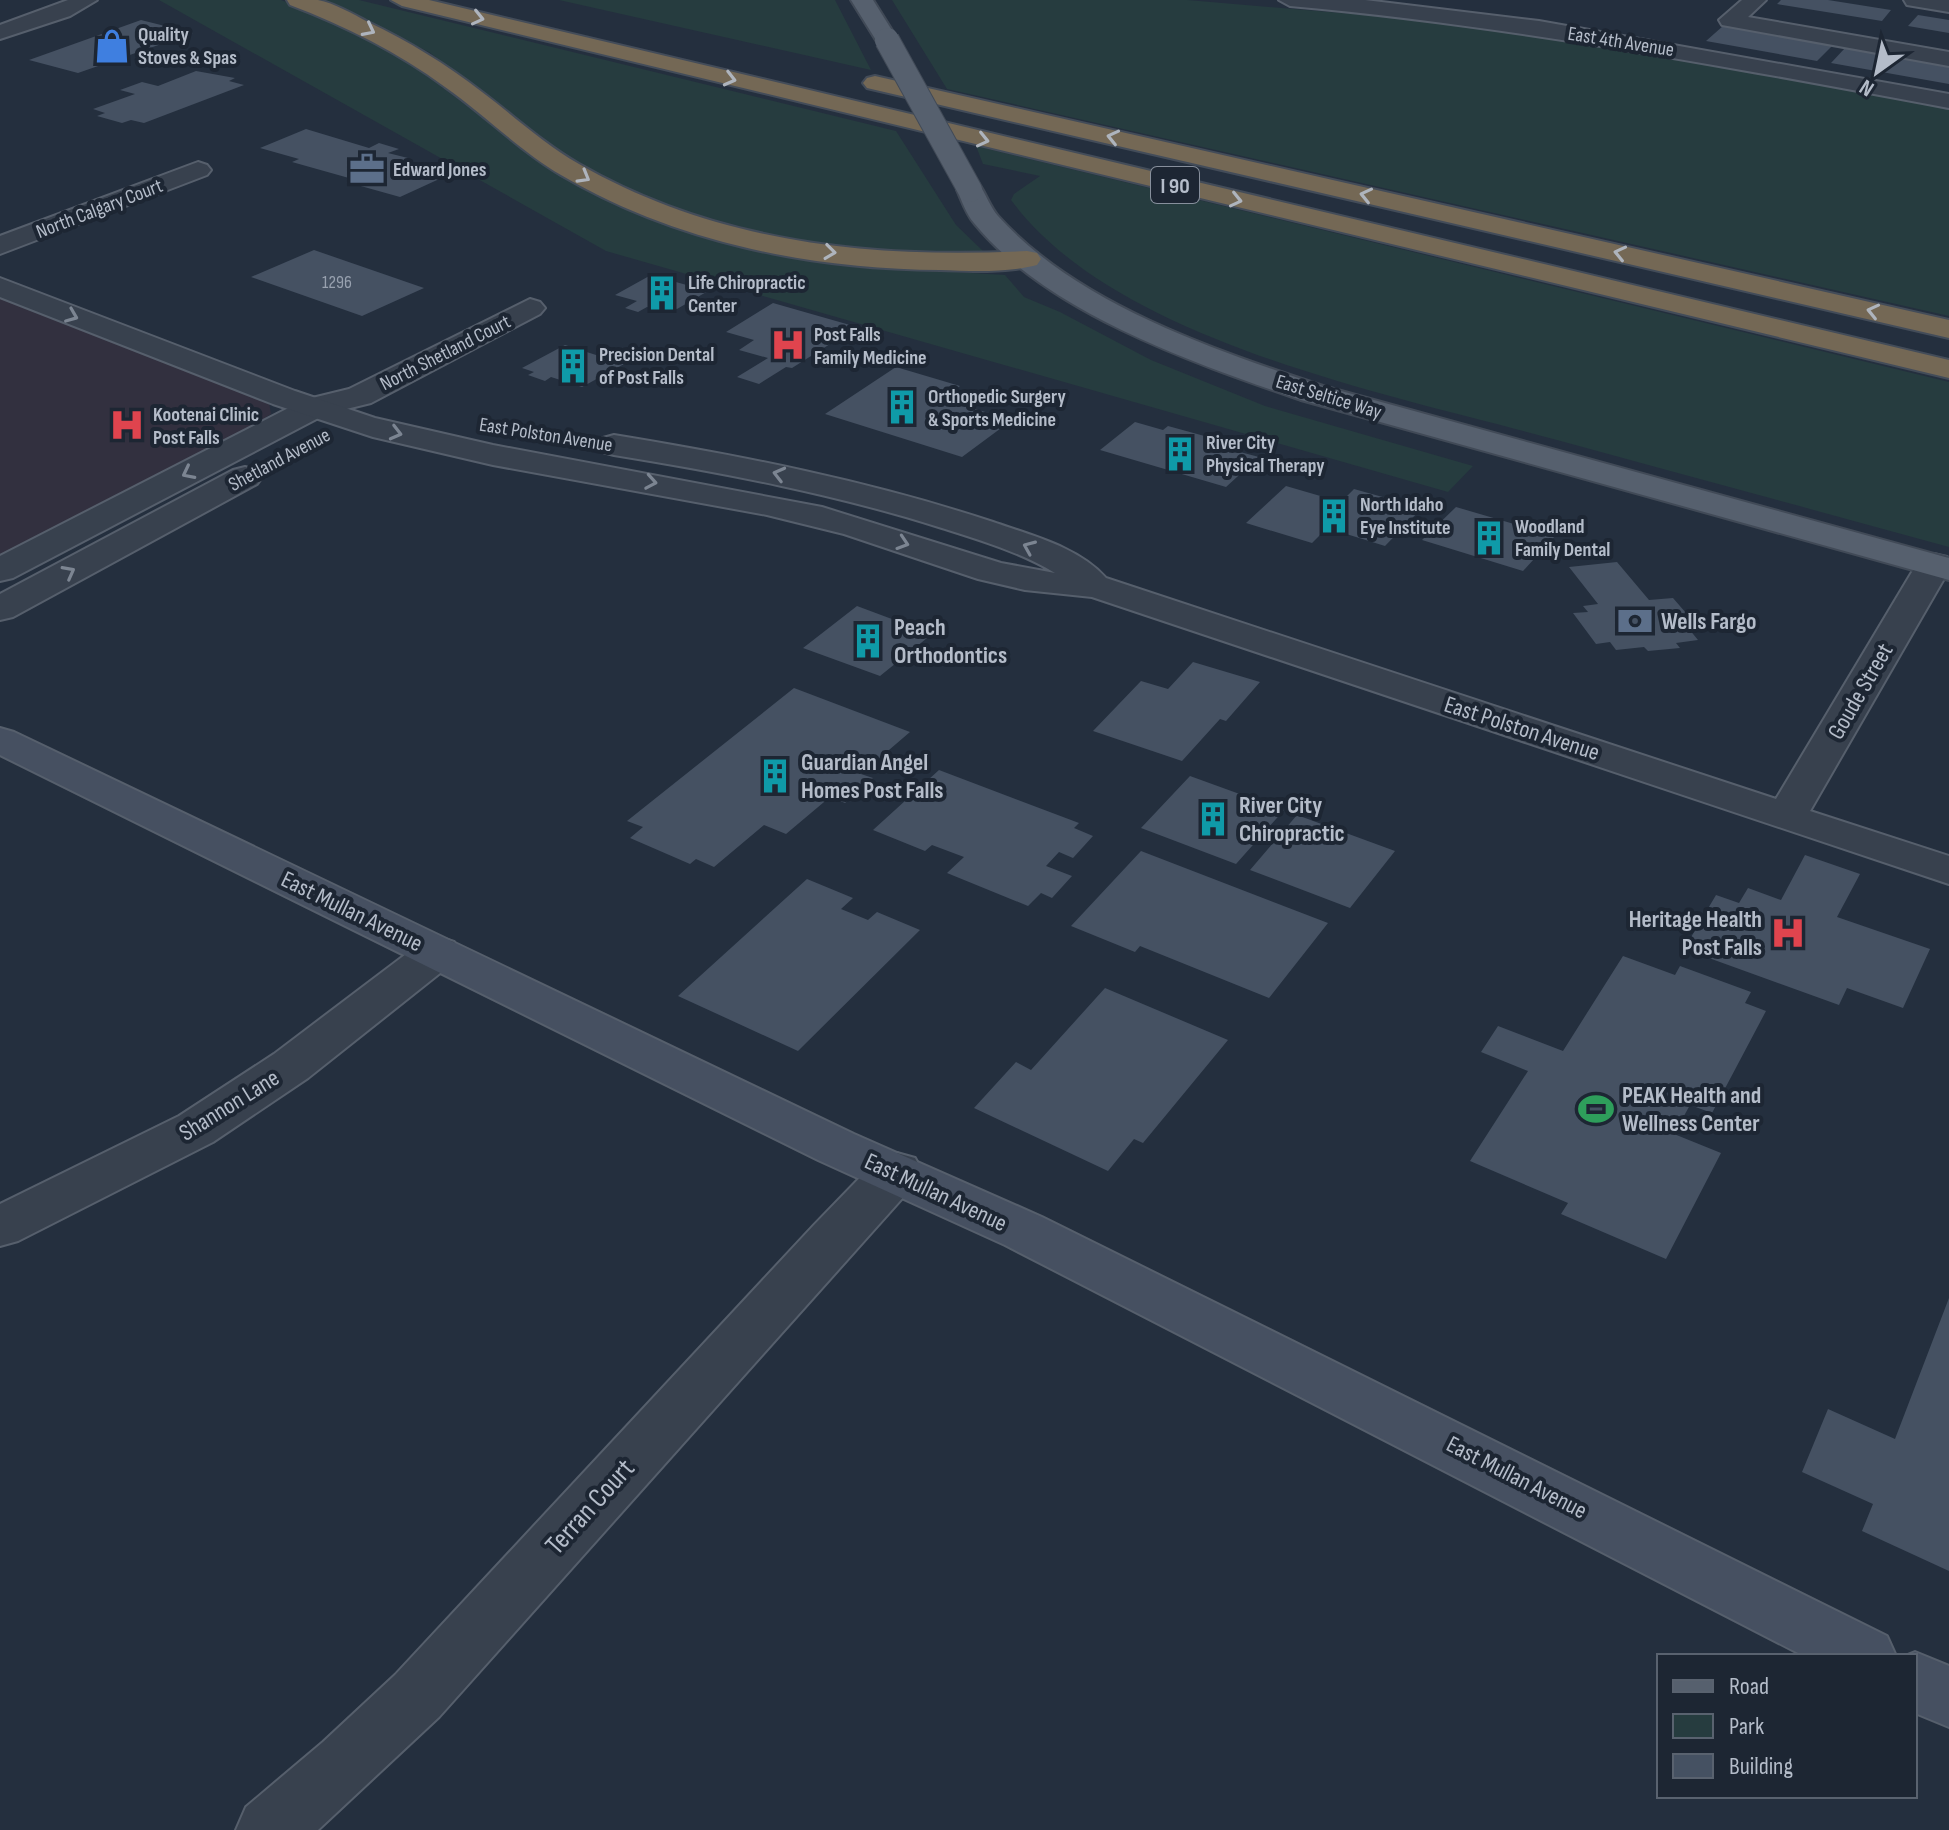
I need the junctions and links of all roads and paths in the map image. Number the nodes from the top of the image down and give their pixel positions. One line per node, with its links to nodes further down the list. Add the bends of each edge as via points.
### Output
1 (53, 0): 10 (street)
2 (86, 0): 11 (street)
3 (298, 0): 17 (highway, one-way to 17, via 408,51 567,167 671,217 779,245 884,259)
4 (402, 0): 22 (highway, I 90, one-way to 22)
5 (862, 0): 17 (main road, East Seltice Way, bridge, via 984,218)
6 (1290, 0): 14 (street, East 4th Avenue, via 1589,36)
7 (1755, 0): 12 (street, via 1730,20)
8 (1915, 0): 9 (street)
9 (1949, 5)
10 (0, 16)
11 (0, 32)
12 (1949, 59)
13 (857, 79): 21 (highway, I 90, one-way to 13)
14 (1949, 101)
15 (198, 170): 16 (street, North Calgary Court)
16 (0, 246)
17 (1027, 259): 25 (main road, East Seltice Way, via 1116,315 1223,363)
18 (0, 260): 24 (street, East Polston Avenue)
19 (0, 287): 23 (street, one-way to 23)
20 (530, 308): 24 (street, North Shetland Court)
21 (1949, 329)
22 (1949, 369)
23 (315, 407): 24 (street, Shetland Avenue); 26 (street, Shetland Avenue, one-way to 26)
24 (356, 408): 27 (street, Shetland Avenue, one-way to 24); 29 (street, East Polston Avenue, via 459,449 710,492 826,518 992,572 1043,584 1096,586)
25 (1942, 567): 29 (street, Goude Street)
26 (0, 570)
27 (0, 609)
28 (0, 740): 31 (main road, East Mullan Avenue)
29 (1786, 817): 30 (street, East Polston Avenue)
30 (1949, 871)
31 (438, 952): 32 (main road, East Mullan Avenue, via 836,1147); 33 (street, Shannon Lane, via 291,1066 196,1129)
32 (897, 1171): 34 (main road, East Mullan Avenue, via 1569,1503); 37 (street, Terran Court, via 417,1696)
33 (0, 1227)
34 (1861, 1654)
35 (1917, 1682): 36 (main road)
36 (1949, 1698)
37 (269, 1830)

